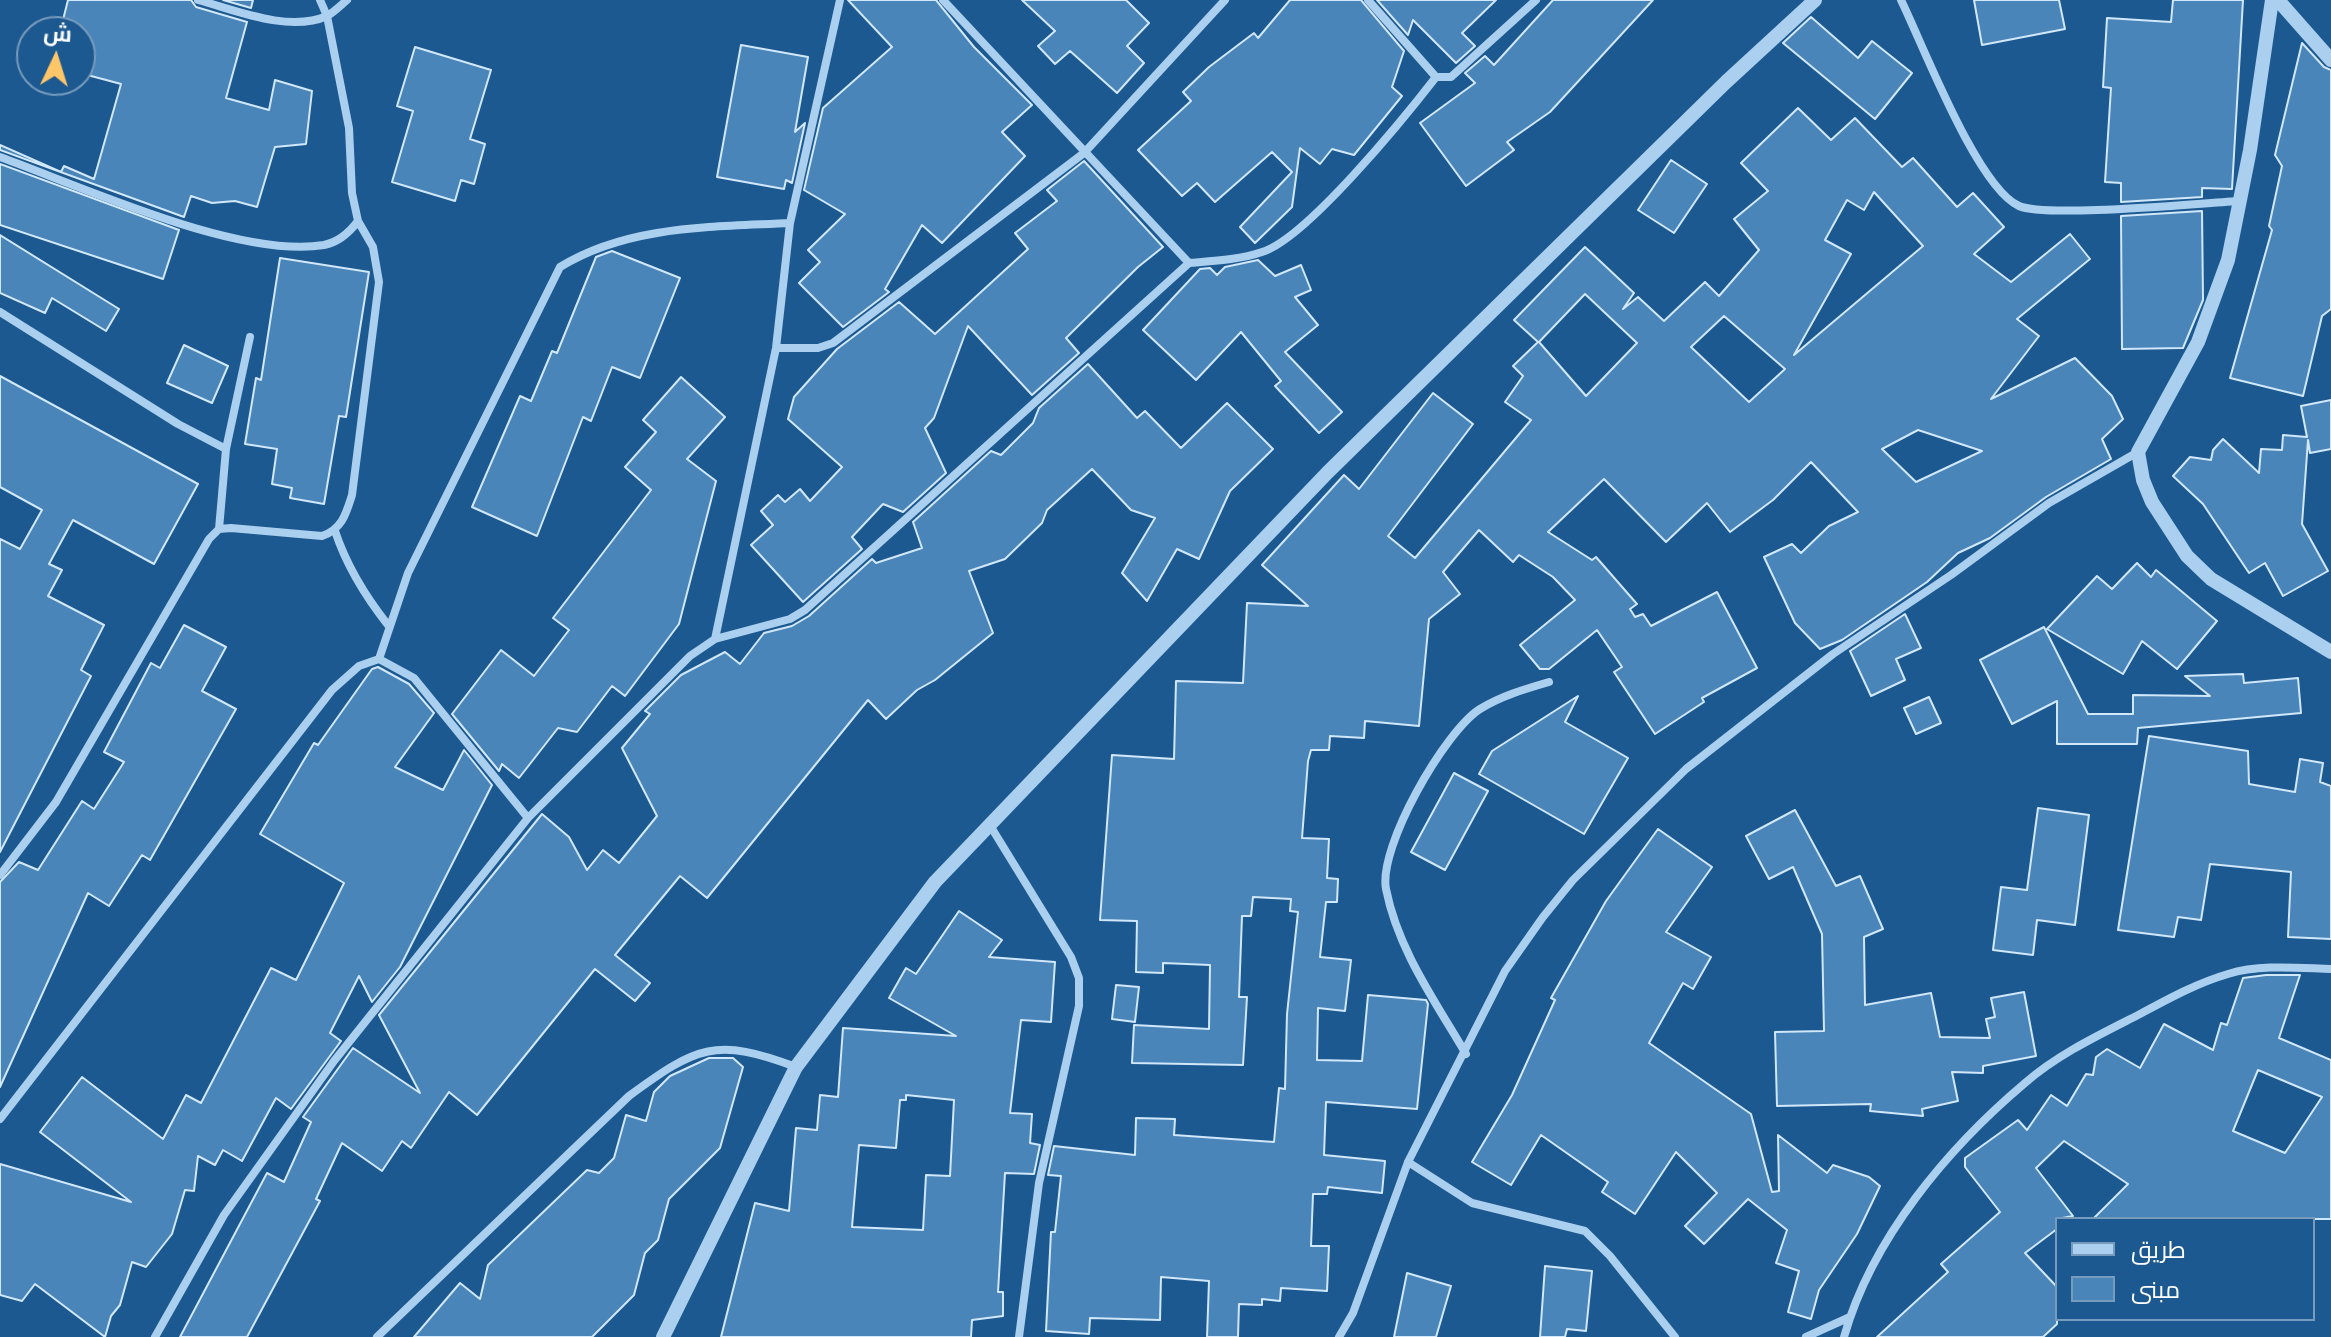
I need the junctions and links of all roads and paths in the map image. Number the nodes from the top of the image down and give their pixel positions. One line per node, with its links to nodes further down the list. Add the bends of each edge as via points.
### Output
1 (198, 0): 13 (street, via 267,18 299,21)
2 (320, 0): 13 (street)
3 (347, 0): 13 (street)
4 (840, 0): 20 (street)
5 (943, 0): 16 (street)
6 (1225, 0): 16 (street)
7 (1368, 0): 15 (street)
8 (1536, 0): 15 (street, via 1451,77)
9 (1815, 0): 35 (street, via 1328,472)
10 (1901, 0): 18 (street, via 1984,174 2019,206 2060,210)
11 (2272, 0): 18 (street)
12 (2278, 0): 14 (street)
13 (327, 16): 19 (street, via 349,128)
14 (2331, 60)
15 (1436, 77): 21 (street, via 1398,127 1301,227 1265,252)
16 (1084, 153): 21 (street); 24 (street, via 833,343)
17 (0, 157): 19 (street, via 195,228 266,245 325,245 343,238)
18 (2240, 201): 26 (street, via 2228,260 2198,342)
19 (358, 221): 28 (street, via 373,247 379,282 352,495)
20 (790, 223): 24 (street); 29 (street, via 691,228 630,239 587,251 560,267 408,573)
21 (1189, 263): 30 (street, via 805,610)
22 (0, 312): 25 (street)
23 (250, 337): 25 (street)
24 (776, 348): 30 (street)
25 (226, 449): 27 (street)
26 (2138, 452): 31 (street, via 2152,502 2187,556 2211,579); 38 (street, via 2049,503 1833,654 1686,769 1607,845 1543,917 1505,971)
27 (219, 529): 28 (street, via 322,536); 36 (street, via 56,802)
28 (335, 531): 29 (street, via 367,599)
29 (388, 625): 32 (street)
30 (715, 639): 34 (street, via 672,672)
31 (2331, 652)
32 (379, 659): 34 (street, via 414,678); 40 (street, via 359,666 332,690)
33 (1549, 682): 38 (street, via 1478,711 1420,780 1391,851 1385,886 1407,956)
34 (528, 818): 43 (street, via 334,1061 224,1215)
35 (991, 827): 39 (street, via 935,882); 46 (street, via 1079,978 1079,1006 1039,1183)
36 (0, 875)
37 (2331, 969): 42 (street, via 2230,973 2189,988 2093,1038 2027,1081 1926,1184 1876,1259)
38 (1466, 1054): 41 (street)
39 (796, 1067): 44 (street, via 750,1050 724,1049 695,1054 667,1068 629,1096); 45 (street)
40 (0, 1119)
41 (1408, 1162): 47 (street, via 1353,1313); 48 (street, via 1472,1203 1585,1231)
42 (1850, 1317): 49 (street); 50 (street)
43 (155, 1337)
44 (377, 1337)
45 (663, 1337)
46 (1019, 1337)
47 (1339, 1337)
48 (1675, 1337)
49 (1806, 1337)
50 (1844, 1337)

